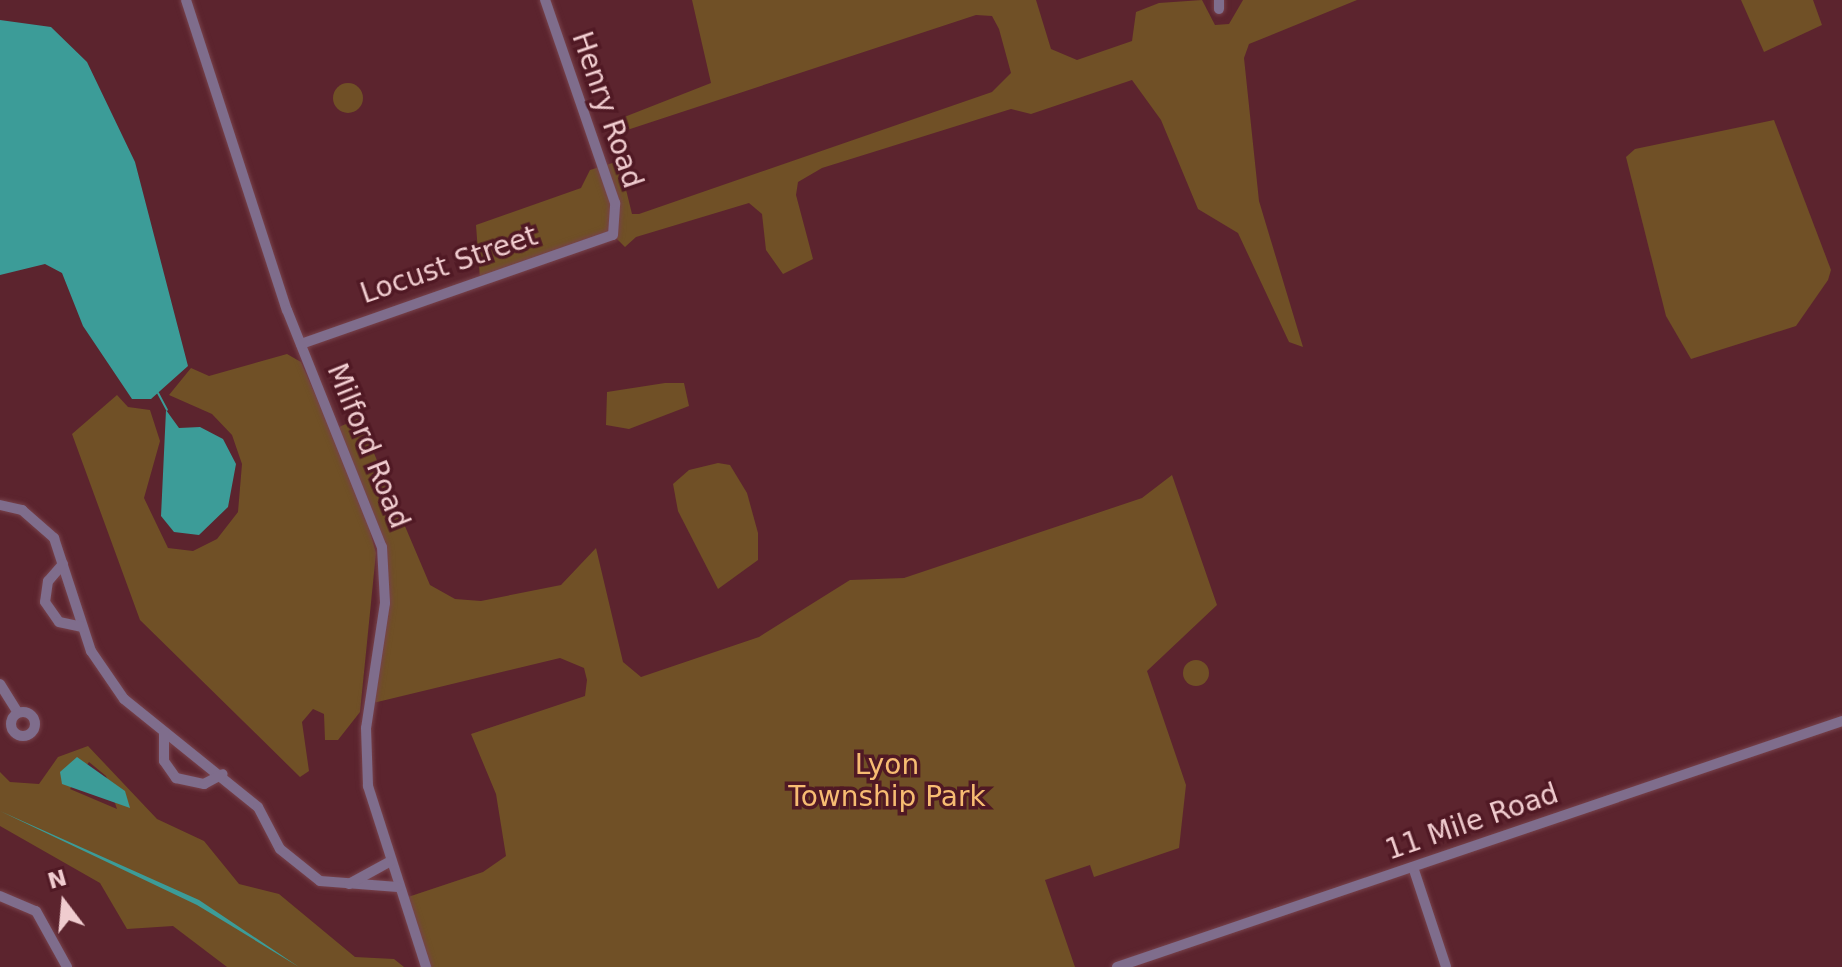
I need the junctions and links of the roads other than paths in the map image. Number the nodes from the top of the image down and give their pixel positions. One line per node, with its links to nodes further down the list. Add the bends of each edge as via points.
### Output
1 (186, 0): 4 (street, Milford Road)
2 (545, 0): 3 (street, Henry Road, via 615,203)
3 (613, 235): 4 (street, Locust Street)
4 (301, 344): 13 (street, Milford Road, via 382,547 385,603 365,751)
5 (0, 505): 6 (street, via 46,527)
6 (63, 564): 7 (street); 7 (street, via 48,581 45,602 59,622)
7 (82, 627): 11 (street, via 124,699)
8 (0, 684): 9 (street)
9 (18, 713)
10 (1842, 721): 14 (street, 11 Mile Road)
11 (164, 732): 12 (street); 12 (street, via 164,761 176,778 204,784)
12 (223, 774): 15 (street, via 258,807 280,849 302,870)
13 (389, 862): 15 (street); 16 (street, Milford Road)
14 (1413, 867): 20 (street, 11 Mile Road); 21 (street)
15 (347, 885): 16 (street)
16 (398, 887): 19 (street, Milford Road)
17 (0, 896): 18 (street, via 36,911)
18 (67, 967)
19 (426, 967)
20 (1117, 967)
21 (1446, 967)

